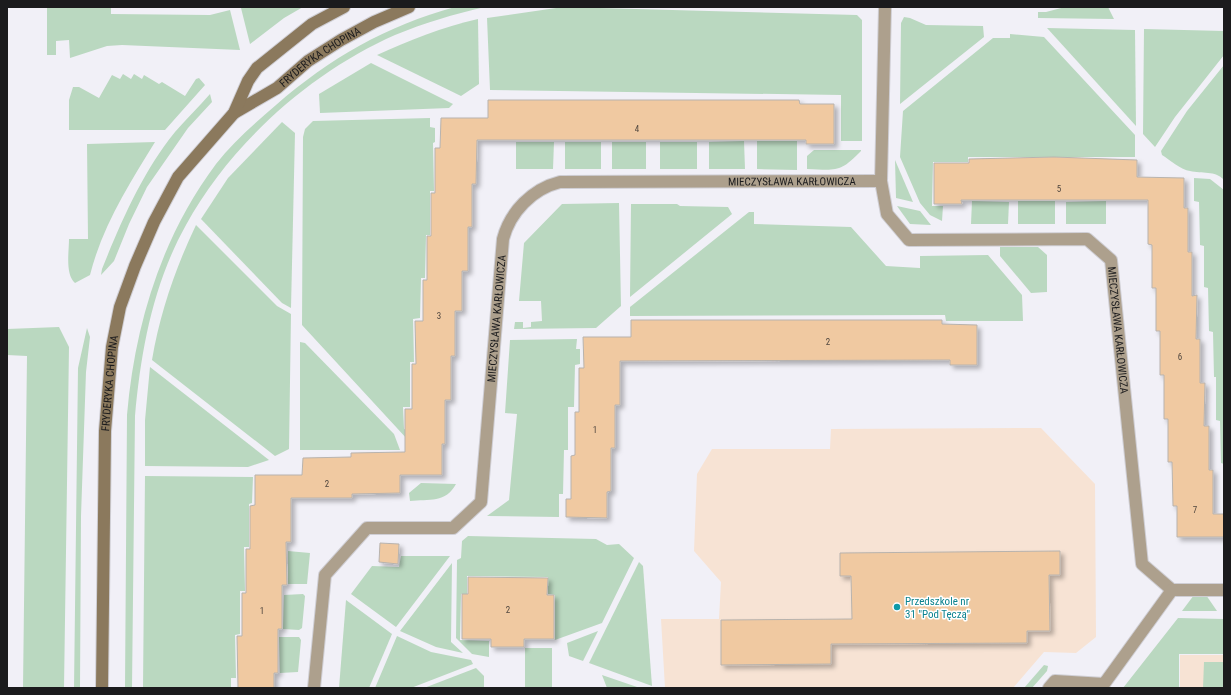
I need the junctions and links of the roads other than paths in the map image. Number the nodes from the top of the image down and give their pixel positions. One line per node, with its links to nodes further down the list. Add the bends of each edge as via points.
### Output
1 (344, 7): 4 (street, FRYDERYKA CHOPINA, via 312,24 257,68 248,81)
2 (409, 7): 4 (street, FRYDERYKA CHOPINA, via 341,40 308,61 277,88)
3 (885, 7): 5 (street, MIECZYSŁAWA KARŁOWICZA)
4 (234, 113): 8 (street, FRYDERYKA CHOPINA, via 178,177 154,222 120,307 112,347 105,431)
5 (881, 181): 6 (street, MIECZYSŁAWA KARŁOWICZA, via 887,214 909,240 1087,239 1111,260 1142,564); 9 (street, MIECZYSŁAWA KARŁOWICZA, via 560,182 548,185 525,201 506,227 503,239 481,502 453,528 367,528 325,576)
6 (1172, 590): 7 (street); 10 (street, via 1104,684 1055,681)
7 (1224, 590)
8 (102, 688)
9 (314, 688)
10 (1049, 688)

